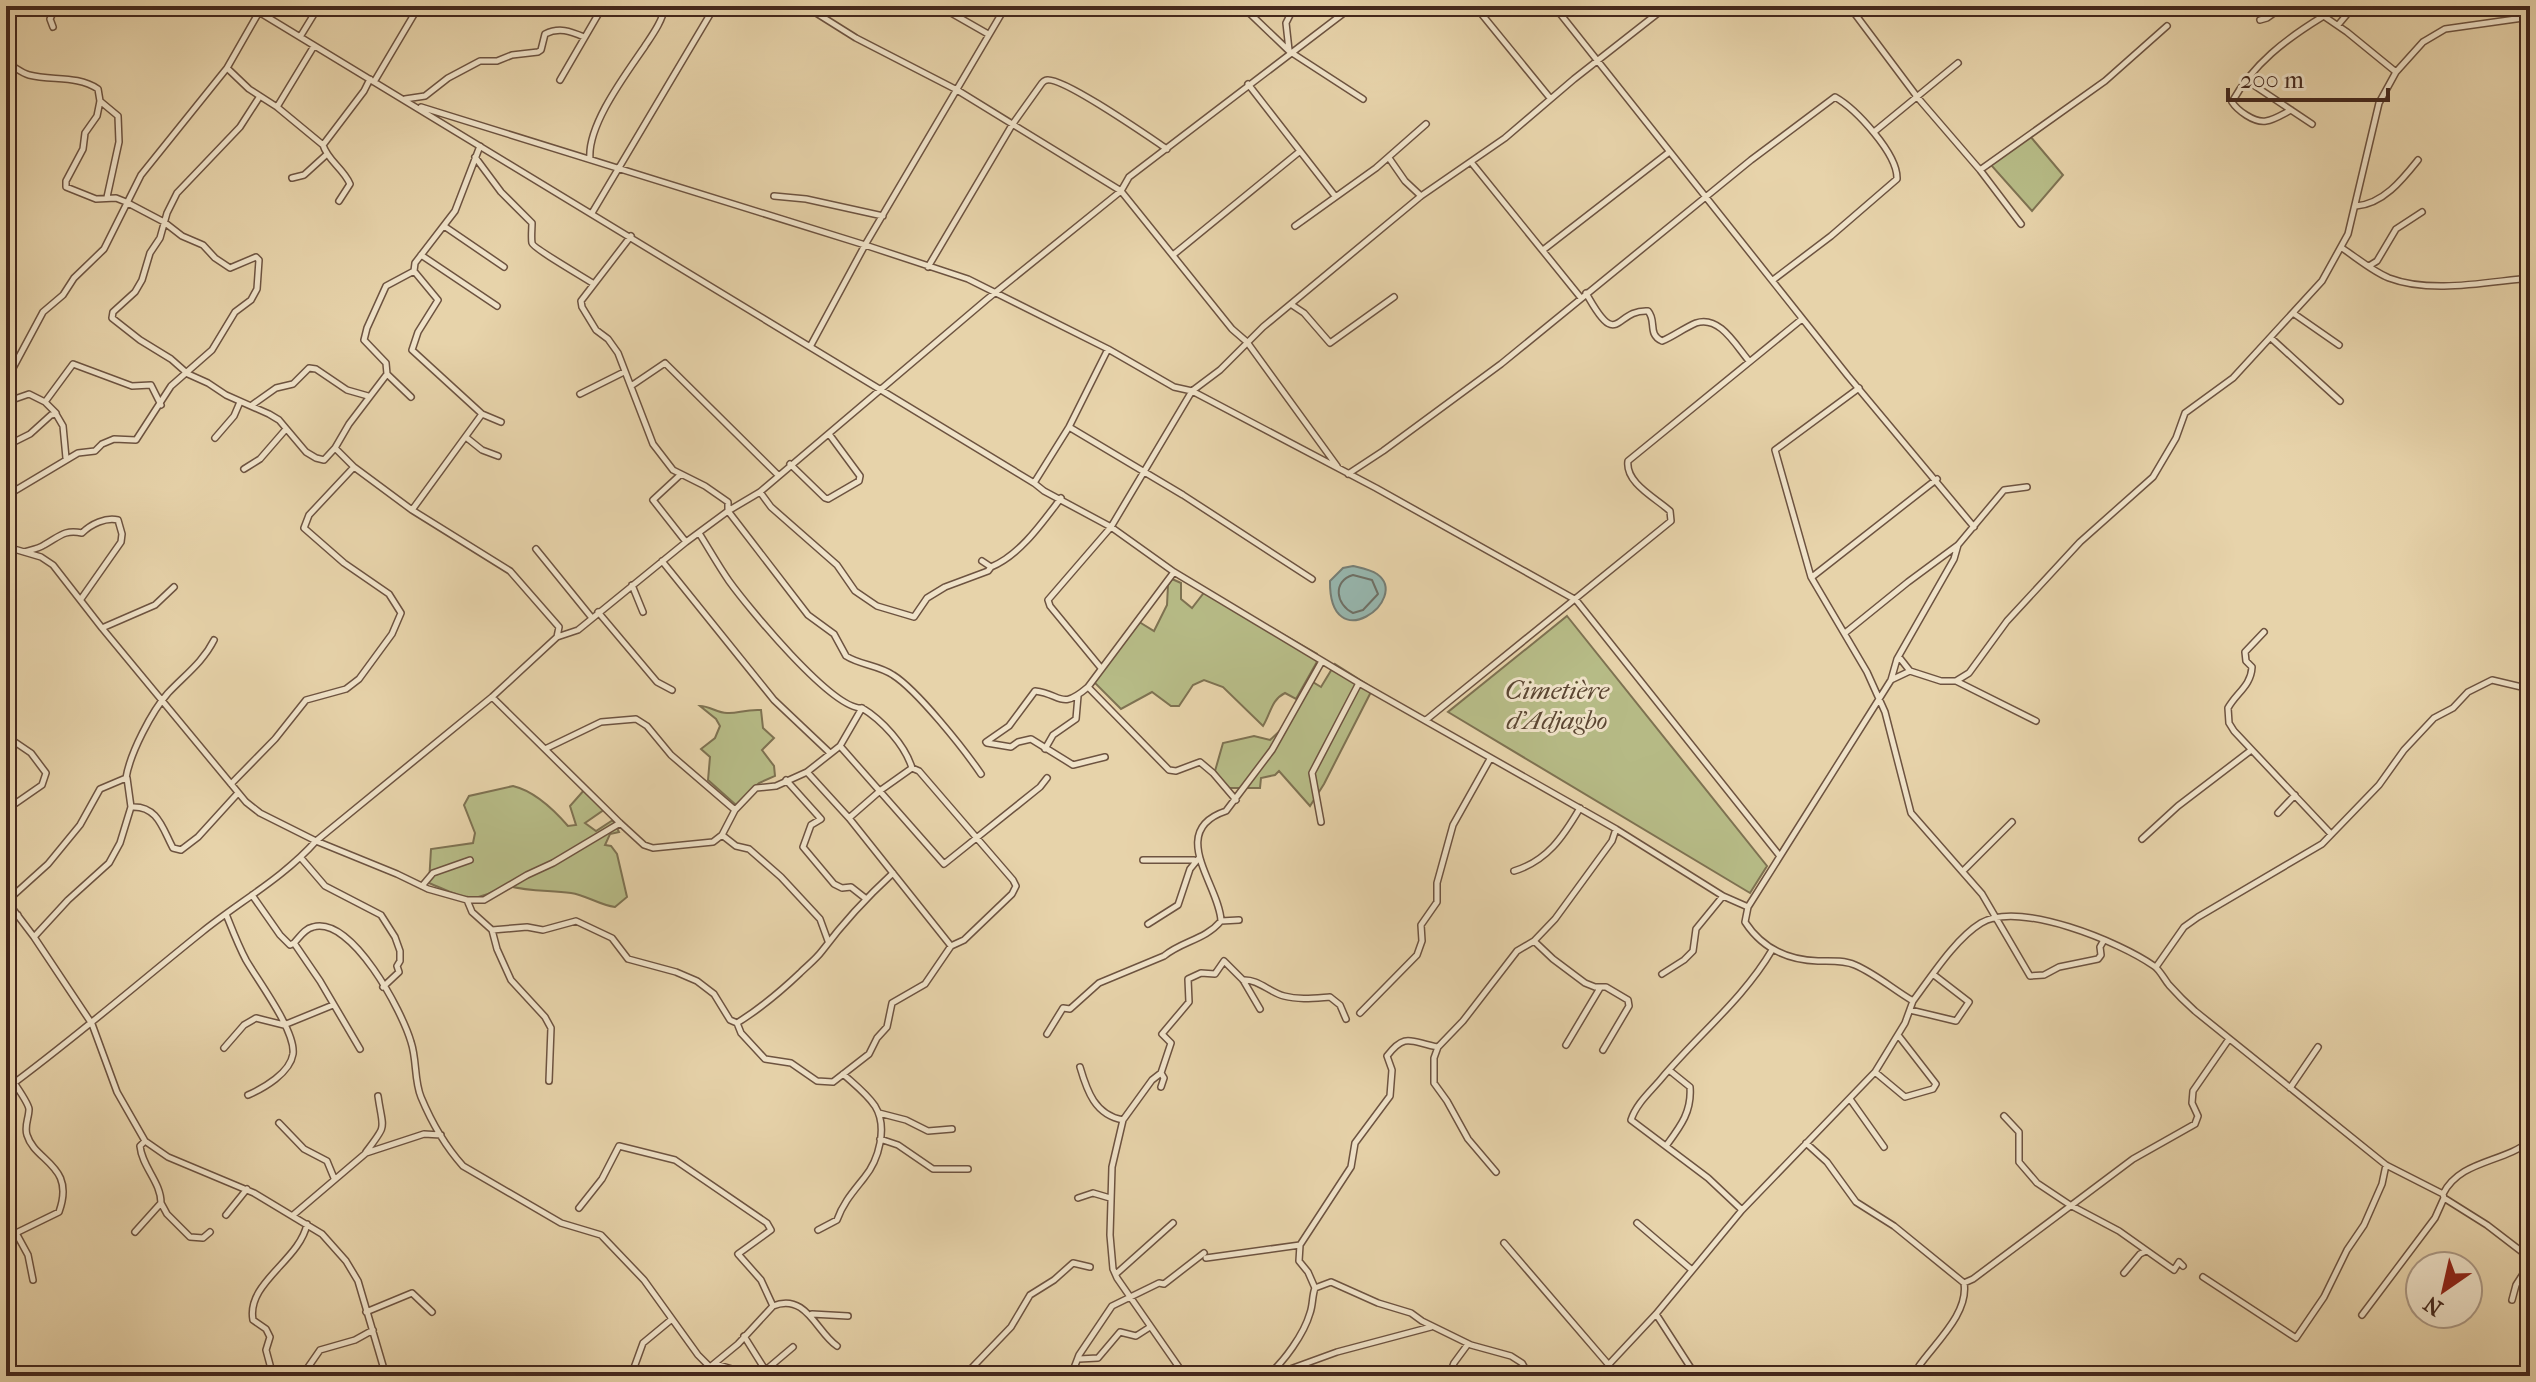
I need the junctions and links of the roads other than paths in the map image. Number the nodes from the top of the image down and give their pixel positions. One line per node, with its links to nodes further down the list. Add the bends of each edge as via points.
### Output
1 (56, 6): 31 (street, via 50,19)
2 (249, 6): 24 (street)
3 (319, 6): 33 (street)
4 (419, 6): 42 (street)
5 (591, 6): 23 (street)
6 (665, 6): 60 (street)
7 (715, 6): 73 (street)
8 (805, 6): 46 (street)
9 (939, 6): 32 (street)
10 (1006, 6): 32 (street)
11 (1242, 6): 36 (street)
12 (1353, 6): 36 (street)
13 (1475, 6): 48 (street)
14 (1554, 6): 25 (street)
15 (1572, 6): 25 (street)
16 (1667, 6): 37 (street)
17 (1849, 6): 49 (street)
18 (2284, 6): 28 (street)
19 (2309, 6): 26 (street)
20 (2354, 6): 29 (street)
21 (2520, 6): 27 (street)
22 (1294, 7): 36 (street, via 1286,23)
23 (601, 9): 34 (street)
24 (259, 12): 33 (street); 40 (street)
25 (1562, 16): 37 (street)
26 (2322, 17): 29 (street); 44 (street, via 2272,52)
27 (2527, 17): 41 (street, via 2445,29 2423,42)
28 (2260, 20)
29 (2338, 25): 41 (street)
30 (2167, 26): 74 (street, via 2105,81)
31 (53, 27)
32 (988, 34): 46 (street)
33 (300, 37): 35 (street)
34 (584, 37): 43 (street); 50 (street, via 552,31 545,34 538,52 480,61 425,96)
35 (314, 46): 42 (street); 54 (street)
36 (1290, 52): 45 (street); 51 (street)
37 (1598, 60): 48 (street); 65 (street)
38 (6, 63): 52 (street, via 26,74 89,83 98,89)
39 (1958, 63): 49 (street)
40 (227, 68): 47 (street); 83 (street, via 163,145)
41 (2396, 72): 84 (street, via 2379,103)
42 (372, 80): 50 (street); 61 (street)
43 (560, 80)
44 (2246, 80): 55 (street); 55 (street, via 2233,106 2264,122)
45 (1248, 84): 63 (street); 64 (street)
46 (957, 90): 58 (street); 87 (street)
47 (260, 96): 54 (street); 88 (street, via 240,127 177,193)
48 (1550, 98): 72 (street)
49 (1918, 98): 59 (street); 74 (street)
50 (404, 99): 53 (street)
51 (1363, 99)
52 (100, 101): 81 (street, via 118,116 119,142); 81 (street, via 66,187 96,199)
53 (413, 105): 62 (street); 66 (street)
54 (277, 107): 61 (street)
55 (2291, 110): 57 (street)
56 (1426, 124): 69 (street)
57 (2312, 124)
58 (1012, 125): 63 (street, via 1047,79 1087,97); 76 (street); 100 (street)
59 (1874, 132): 80 (street, via 1835,97); 103 (street, via 1897,179)
60 (588, 143): 66 (street); 70 (street)
61 (323, 145): 67 (street)
62 (480, 146): 68 (street); 86 (street)
63 (1167, 149): 76 (street, via 1129,177)
64 (1299, 152): 78 (street); 97 (street)
65 (1668, 153): 80 (street); 95 (street)
66 (575, 154): 70 (street)
67 (326, 155): 75 (street, via 304,175); 82 (street, via 350,184)
68 (475, 157): 90 (street); 104 (street, via 532,223 536,249)
69 (1389, 158): 78 (street); 79 (street)
70 (590, 159): 73 (street)
71 (2418, 160): 84 (street, via 2388,193)
72 (1471, 162): 79 (street); 95 (street)
73 (618, 168): 86 (street); 93 (street)
74 (1980, 170): 89 (street)
75 (292, 178)
76 (1121, 191): 97 (street); 105 (street)
77 (774, 196): 87 (street)
78 (1335, 196): 91 (street)
79 (1421, 196): 108 (street)
80 (1705, 196): 103 (street); 106 (street)
81 (107, 197): 83 (street)
82 (339, 201)
83 (126, 202): 88 (street); 121 (street, via 104,249 43,312)
84 (2356, 206): 94 (street)
85 (2422, 212): 98 (street, via 2396,229)
86 (592, 213): 92 (street)
87 (883, 216): 93 (street)
88 (164, 222): 119 (street, via 142,280 112,318); 119 (street, via 230,268 259,260 251,300 235,312 218,344)
89 (2021, 224)
90 (444, 226): 96 (street); 99 (street)
91 (1295, 226)
92 (631, 236): 104 (street); 114 (street)
93 (865, 245): 100 (street); 114 (street)
94 (2342, 248): 98 (street); 110 (street, via 2322,281)
95 (1543, 250): 106 (street)
96 (421, 255): 101 (street); 109 (street)
97 (1173, 255): 113 (street)
98 (2369, 266): 102 (street, via 2415,285)
99 (504, 267)
100 (928, 267): 105 (street)
101 (414, 271): 120 (street, via 386,286 365,335 368,347 386,363); 136 (street, via 438,300 412,350)
102 (2530, 278)
103 (1773, 280): 111 (street)
104 (594, 284): 118 (street, via 582,307 614,347)
105 (994, 293): 116 (street); 123 (street)
106 (1584, 295): 117 (street, via 1600,319 1610,324 1648,311 1652,332 1662,341 1700,322 1714,323); 152 (street, via 1501,364)
107 (1394, 297): 108 (street, via 1330,343)
108 (1292, 305): 113 (street)
109 (497, 306)
110 (2293, 312): 112 (street); 115 (street)
111 (1802, 318): 117 (street); 124 (street)
112 (2271, 338): 129 (street); 194 (street, via 2233,378 2185,413 2153,477 2080,542 2007,621 1969,673)
113 (1247, 342): 125 (street); 150 (street)
114 (811, 345): 123 (street)
115 (2339, 345)
116 (1108, 349): 125 (street, via 1174,387); 138 (street)
117 (1749, 361): 180 (street, via 1628,461 1632,477 1670,511 1671,521)
118 (624, 372): 122 (street); 126 (street)
119 (188, 374): 132 (street); 133 (street, via 171,386)
120 (387, 374): 127 (street); 128 (street)
121 (6, 381)
122 (631, 386): 153 (street, via 653,444); 154 (street, via 665,363)
123 (882, 388): 140 (street); 156 (street)
124 (1859, 388): 155 (street); 175 (street, via 1775,450)
125 (1192, 391): 150 (street); 151 (street)
126 (580, 394)
127 (368, 396): 134 (street, via 309,368 293,384 276,388); 144 (street)
128 (411, 397)
129 (2340, 401)
130 (6, 402): 131 (street, via 29,394)
131 (45, 402): 133 (street, via 73,364 132,386 151,385); 135 (street)
132 (240, 402): 134 (street); 141 (street)
133 (161, 405): 146 (street, via 136,440 114,439 95,451)
134 (252, 405): 139 (street)
135 (56, 414): 143 (street); 146 (street, via 63,426)
136 (482, 414): 137 (street); 142 (street)
137 (501, 422)
138 (1069, 427): 151 (street); 156 (street)
139 (286, 429): 144 (street, via 320,460); 149 (street)
140 (829, 434): 147 (street); 147 (street, via 859,481 828,499)
141 (215, 438)
142 (467, 438): 145 (street); 161 (street)
143 (6, 446)
144 (335, 448): 148 (street)
145 (498, 456)
146 (66, 458): 159 (street)
147 (790, 464): 154 (street)
148 (354, 467): 161 (street); 220 (street, via 309,515 304,528 389,594 401,613 359,679 346,689 306,700)
149 (244, 469)
150 (1341, 470): 152 (street)
151 (1145, 473): 163 (street); 176 (street)
152 (1348, 474): 180 (street)
153 (680, 475): 162 (street, via 723,498); 166 (street, via 653,500)
154 (778, 475): 158 (street)
155 (1937, 479): 164 (street); 175 (street)
156 (1034, 483): 160 (street)
157 (2027, 487): 164 (street, via 2004,490)
158 (760, 492): 162 (street); 173 (street, via 837,565 855,591 877,606 914,617 927,598)
159 (6, 496)
160 (1061, 498): 163 (street); 173 (street, via 1027,539)
161 (412, 510): 187 (street, via 510,571 559,627)
162 (728, 511): 165 (street); 216 (street, via 808,615 834,634 846,656 895,676)
163 (1111, 527): 174 (street); 191 (street, via 1048,600)
164 (1974, 527): 168 (street)
165 (699, 533): 166 (street); 203 (street, via 729,581 783,646 832,692)
166 (686, 542): 171 (street)
167 (6, 543): 170 (street)
168 (1958, 545): 186 (street); 189 (street)
169 (536, 549): 183 (street)
170 (23, 552): 179 (street, via 53,565); 179 (street, via 60,533 82,533 118,520 121,542)
171 (662, 561): 177 (street); 211 (street, via 774,700)
172 (982, 561): 173 (street)
173 (991, 567)
174 (1174, 572): 190 (street); 191 (street)
175 (1811, 577): 186 (street)
176 (1312, 579)
177 (632, 585): 181 (street); 182 (street)
178 (174, 587): 184 (street, via 155,605)
179 (81, 599): 184 (street)
180 (1576, 600): 204 (street); 240 (street)
181 (598, 612): 183 (street); 198 (street, via 657,682)
182 (643, 612)
183 (592, 618): 187 (street)
184 (102, 628): 202 (street)
185 (2264, 632): 210 (street, via 2245,652 2252,674 2228,712 2231,727)
186 (1845, 633): 201 (street)
187 (557, 637): 200 (street)
188 (214, 640): 202 (street, via 199,664)
189 (1899, 657): 192 (street); 193 (street)
190 (1322, 661): 195 (street); 224 (street, via 1272,750)
191 (1101, 668): 196 (street)
192 (1910, 671): 193 (street); 194 (street)
193 (1891, 680): 201 (street)
194 (1956, 681): 205 (street)
195 (1359, 683): 204 (street); 231 (street, via 1312,773)
196 (1088, 687): 199 (street); 224 (street, via 1169,770 1200,762)
197 (2530, 689): 235 (street, via 2492,680 2468,692 2434,718)
198 (672, 690)
199 (1078, 696): 209 (street, via 1076,719 1053,735); 209 (street, via 1063,701 1035,691 1009,726 986,742 1011,747 1031,739)
200 (492, 697): 208 (street); 239 (street)
201 (1878, 698): 240 (street); 246 (street, via 1911,813)
202 (162, 700): 217 (street, via 129,761); 220 (street)
203 (862, 708): 207 (street); 214 (street, via 896,739)
204 (1426, 720): 213 (street)
205 (2036, 721)
206 (6, 736): 227 (street, via 31,753 46,773 42,785)
207 (840, 746): 211 (street); 221 (street)
208 (545, 749): 228 (street, via 601,722 636,719); 233 (street)
209 (1045, 749): 212 (street, via 1073,765)
210 (2251, 751): 223 (street); 238 (street)
211 (830, 753): 215 (street)
212 (1105, 757)
213 (1490, 759): 226 (street); 280 (street, via 1453,825 1437,902 1421,925 1417,955)
214 (912, 768): 221 (street); 237 (street)
215 (807, 772): 219 (street); 230 (street)
216 (981, 774)
217 (126, 778): 225 (street); 253 (street, via 100,789 80,825 48,864)
218 (1047, 778): 237 (street)
219 (786, 780): 228 (street, via 756,788); 251 (street, via 821,819 811,825 803,847 834,884 851,887)
220 (231, 784): 222 (street)
221 (881, 790): 230 (street); 237 (street, via 944,864)
222 (238, 793): 225 (street, via 181,850 173,848 164,824); 239 (street, via 260,813)
223 (2295, 795): 229 (street); 235 (street)
224 (1236, 800): 242 (street, via 1201,831)
225 (131, 807): 263 (street, via 109,863)
226 (1580, 808): 234 (street); 245 (street, via 1538,862)
227 (6, 810)
228 (735, 810): 236 (street)
229 (2278, 813)
230 (849, 818): 247 (street)
231 (1321, 822)
232 (2012, 822): 246 (street)
233 (620, 823): 236 (street, via 653,848 713,842); 252 (street, via 484,900)
234 (1616, 829): 250 (street); 266 (street, via 1579,887)
235 (2331, 834): 270 (street, via 2184,927)
236 (722, 835): 265 (street, via 749,849 799,895 820,919)
237 (979, 838): 268 (street, via 1016,886 964,940)
238 (2142, 839)
239 (316, 841): 241 (street); 248 (street)
240 (1779, 855): 254 (street)
241 (301, 858): 249 (street); 274 (street, via 325,886 386,921 400,961 399,972)
242 (1197, 859): 244 (street); 260 (street); 261 (street, via 1178,905)
243 (470, 860): 248 (street, via 433,873)
244 (1143, 860)
245 (1514, 871)
246 (1963, 871): 257 (street)
247 (893, 873): 251 (street); 268 (street)
248 (422, 886): 252 (street)
249 (252, 895): 255 (street); 267 (street, via 280,935)
250 (1723, 896): 254 (street); 271 (street, via 1696,929 1693,951)
251 (865, 898): 265 (street)
252 (467, 900): 262 (street)
253 (7, 901): 256 (street)
254 (1748, 907): 269 (street, via 1745,922)
255 (226, 914): 283 (street); 284 (street)
256 (18, 915): 259 (street); 263 (street)
257 (1997, 916): 264 (street, via 2041,920); 264 (street, via 2030,976 2098,959); 272 (street, via 1958,943)
258 (1239, 920): 260 (street)
259 (6, 921)
260 (1221, 921): 285 (street, via 1188,945 1099,983 1070,1009 1063,1008)
261 (1148, 924)
262 (492, 930): 282 (street, via 543,930 576,921 612,938 628,959 697,981); 300 (street, via 511,980 551,1028)
263 (34, 937): 283 (street)
264 (2104, 940): 270 (street)
265 (828, 941): 282 (street, via 782,991)
266 (1534, 941): 275 (street, via 1569,972); 289 (street, via 1517,951)
267 (294, 943): 274 (street, via 313,927 337,931 355,943); 277 (street)
268 (951, 946): 299 (street, via 925,984 892,1003 887,1027 869,1054)
269 (1772, 950): 276 (street, via 1853,964); 295 (street, via 1758,974)
270 (2156, 967): 287 (street, via 2171,988)
271 (1662, 974)
272 (1934, 975): 276 (street); 279 (street, via 1969,1002 1967,1008 1956,1021)
273 (1243, 980): 278 (street); 281 (street, via 1252,979 1283,996 1330,997); 298 (street, via 1224,961 1215,974 1188,979 1189,1002 1162,1034 1171,1043)
274 (383, 987): 313 (street, via 412,1044 420,1097)
275 (1600, 988): 288 (street); 293 (street, via 1630,1002)
276 (1913, 1001): 279 (street)
277 (333, 1005): 284 (street); 292 (street)
278 (1260, 1009)
279 (1910, 1010): 286 (street)
280 (1360, 1013)
281 (1346, 1019)
282 (737, 1023): 299 (street, via 765,1059 791,1063 824,1083)
283 (92, 1024): 301 (street); 315 (street, via 117,1092)
284 (284, 1025): 291 (street, via 256,1018); 305 (street, via 293,1055 288,1066)
285 (1047, 1034)
286 (1898, 1035): 297 (street); 297 (street, via 1935,1080 1933,1089 1905,1097)
287 (2229, 1039): 303 (street); 330 (street, via 2193,1091 2195,1124 2133,1159)
288 (1566, 1045)
289 (1438, 1047): 323 (street, via 1434,1083 1468,1139); 344 (street, via 1408,1039 1387,1056 1390,1096 1355,1143 1351,1167)
290 (2318, 1047): 303 (street)
291 (224, 1048)
292 (360, 1049)
293 (1603, 1050)
294 (1080, 1067): 310 (street, via 1096,1106)
295 (1669, 1070): 318 (street, via 1690,1087 1691,1104); 318 (street, via 1631,1120)
296 (6, 1071): 301 (street)
297 (1875, 1072): 307 (street)
298 (1161, 1073): 302 (street); 310 (street)
299 (843, 1074): 308 (street)
300 (549, 1081)
301 (13, 1083): 304 (street); 342 (street, via 28,1104 29,1140 58,1172 61,1203 56,1215)
302 (1161, 1087)
303 (2290, 1088): 321 (street)
304 (6, 1089)
305 (248, 1095)
306 (378, 1096): 320 (street, via 384,1127)
307 (1850, 1099): 317 (street); 319 (street)
308 (878, 1113): 312 (street, via 928,1131); 314 (street)
309 (2004, 1116): 330 (street, via 2019,1132 2021,1166)
310 (1123, 1120): 328 (street)
311 (279, 1123): 324 (street, via 304,1149 327,1161)
312 (952, 1129)
313 (441, 1135): 320 (street, via 424,1134); 367 (street, via 463,1166 561,1223 601,1235)
314 (880, 1139): 322 (street, via 933,1169); 339 (street, via 876,1160 837,1220)
315 (145, 1141): 325 (street, via 168,1157); 329 (street, via 141,1155)
316 (2530, 1141): 326 (street, via 2461,1172)
317 (1806, 1143): 332 (street); 356 (street, via 1856,1202)
318 (1666, 1146): 332 (street)
319 (1884, 1147)
320 (366, 1153): 324 (street)
321 (2386, 1165): 326 (street); 353 (street, via 2364,1225 2296,1338)
322 (968, 1169)
323 (1496, 1172)
324 (334, 1178): 334 (street)
325 (247, 1189): 333 (street); 334 (street)
326 (2443, 1196): 346 (street); 365 (street, via 2430,1226)
327 (1078, 1198): 328 (street, via 1093,1193)
328 (1110, 1198): 352 (street)
329 (161, 1203): 340 (street); 341 (street, via 190,1237 203,1238)
330 (2070, 1205): 345 (street); 356 (street)
331 (579, 1208): 360 (street, via 619,1146 675,1160 767,1223 771,1230 738,1254 761,1280)
332 (1742, 1210): 349 (street)
333 (226, 1215)
334 (292, 1216): 338 (street)
335 (6, 1221): 342 (street)
336 (1173, 1223): 352 (street)
337 (1637, 1223): 349 (street)
338 (307, 1224): 361 (street, via 346,1261); 382 (street, via 304,1239 254,1304 253,1320 270,1337 266,1350)
339 (818, 1230)
340 (135, 1232)
341 (210, 1232)
342 (16, 1233): 354 (street)
343 (1504, 1243): 376 (street)
344 (1300, 1245): 350 (street, via 1299,1261); 358 (street, via 1205,1256 1164,1284)
345 (2146, 1251): 347 (street, via 2174,1270 2179,1262); 351 (street)
346 (2530, 1260): 359 (street)
347 (2183, 1266)
348 (1090, 1267): 389 (street, via 1073,1263 1030,1295 1011,1327)
349 (1692, 1270): 364 (street)
350 (1308, 1272): 355 (street); 357 (street)
351 (2124, 1273)
352 (1116, 1274): 358 (street)
353 (2203, 1277)
354 (33, 1280)
355 (1326, 1282): 357 (street); 369 (street, via 1411,1313)
356 (1964, 1283): 398 (street, via 1961,1311 1919,1366)
357 (1315, 1288): 378 (street, via 1310,1314)
358 (1128, 1298): 368 (street); 375 (street, via 1112,1306)
359 (2512, 1300)
360 (773, 1306): 363 (street, via 786,1303); 371 (street)
361 (366, 1312): 362 (street, via 412,1293); 370 (street)
362 (432, 1312)
363 (811, 1314): 366 (street); 373 (street)
364 (1656, 1314): 376 (street); 397 (street)
365 (2362, 1315)
366 (848, 1316)
367 (672, 1319): 377 (street, via 698,1355); 386 (street, via 643,1343)
368 (1150, 1327): 375 (street, via 1136,1336 1120,1332 1098,1358); 391 (street)
369 (1432, 1327): 372 (street); 381 (street)
370 (373, 1330): 383 (street, via 320,1350); 384 (street)
371 (744, 1336): 377 (street); 380 (street)
372 (1468, 1344): 394 (street); 395 (street, via 1517,1359)
373 (837, 1346)
374 (793, 1347): 380 (street)
375 (1079, 1359): 390 (street)
376 (1608, 1364): 396 (street)
377 (713, 1366): 387 (street); 388 (street)
378 (1274, 1370): 381 (street); 392 (street)
379 (510, 1371): 385 (street)
380 (768, 1372)
381 (1282, 1372): 393 (street)
382 (273, 1376)
383 (302, 1376)
384 (386, 1376)
385 (504, 1376)
386 (631, 1376)
387 (713, 1376)
388 (756, 1376)
389 (964, 1376)
390 (1071, 1376)
391 (1185, 1376)
392 (1267, 1376)
393 (1291, 1376)
394 (1449, 1376)
395 (1529, 1376)
396 (1598, 1376)
397 (1696, 1376)
398 (1928, 1376)

